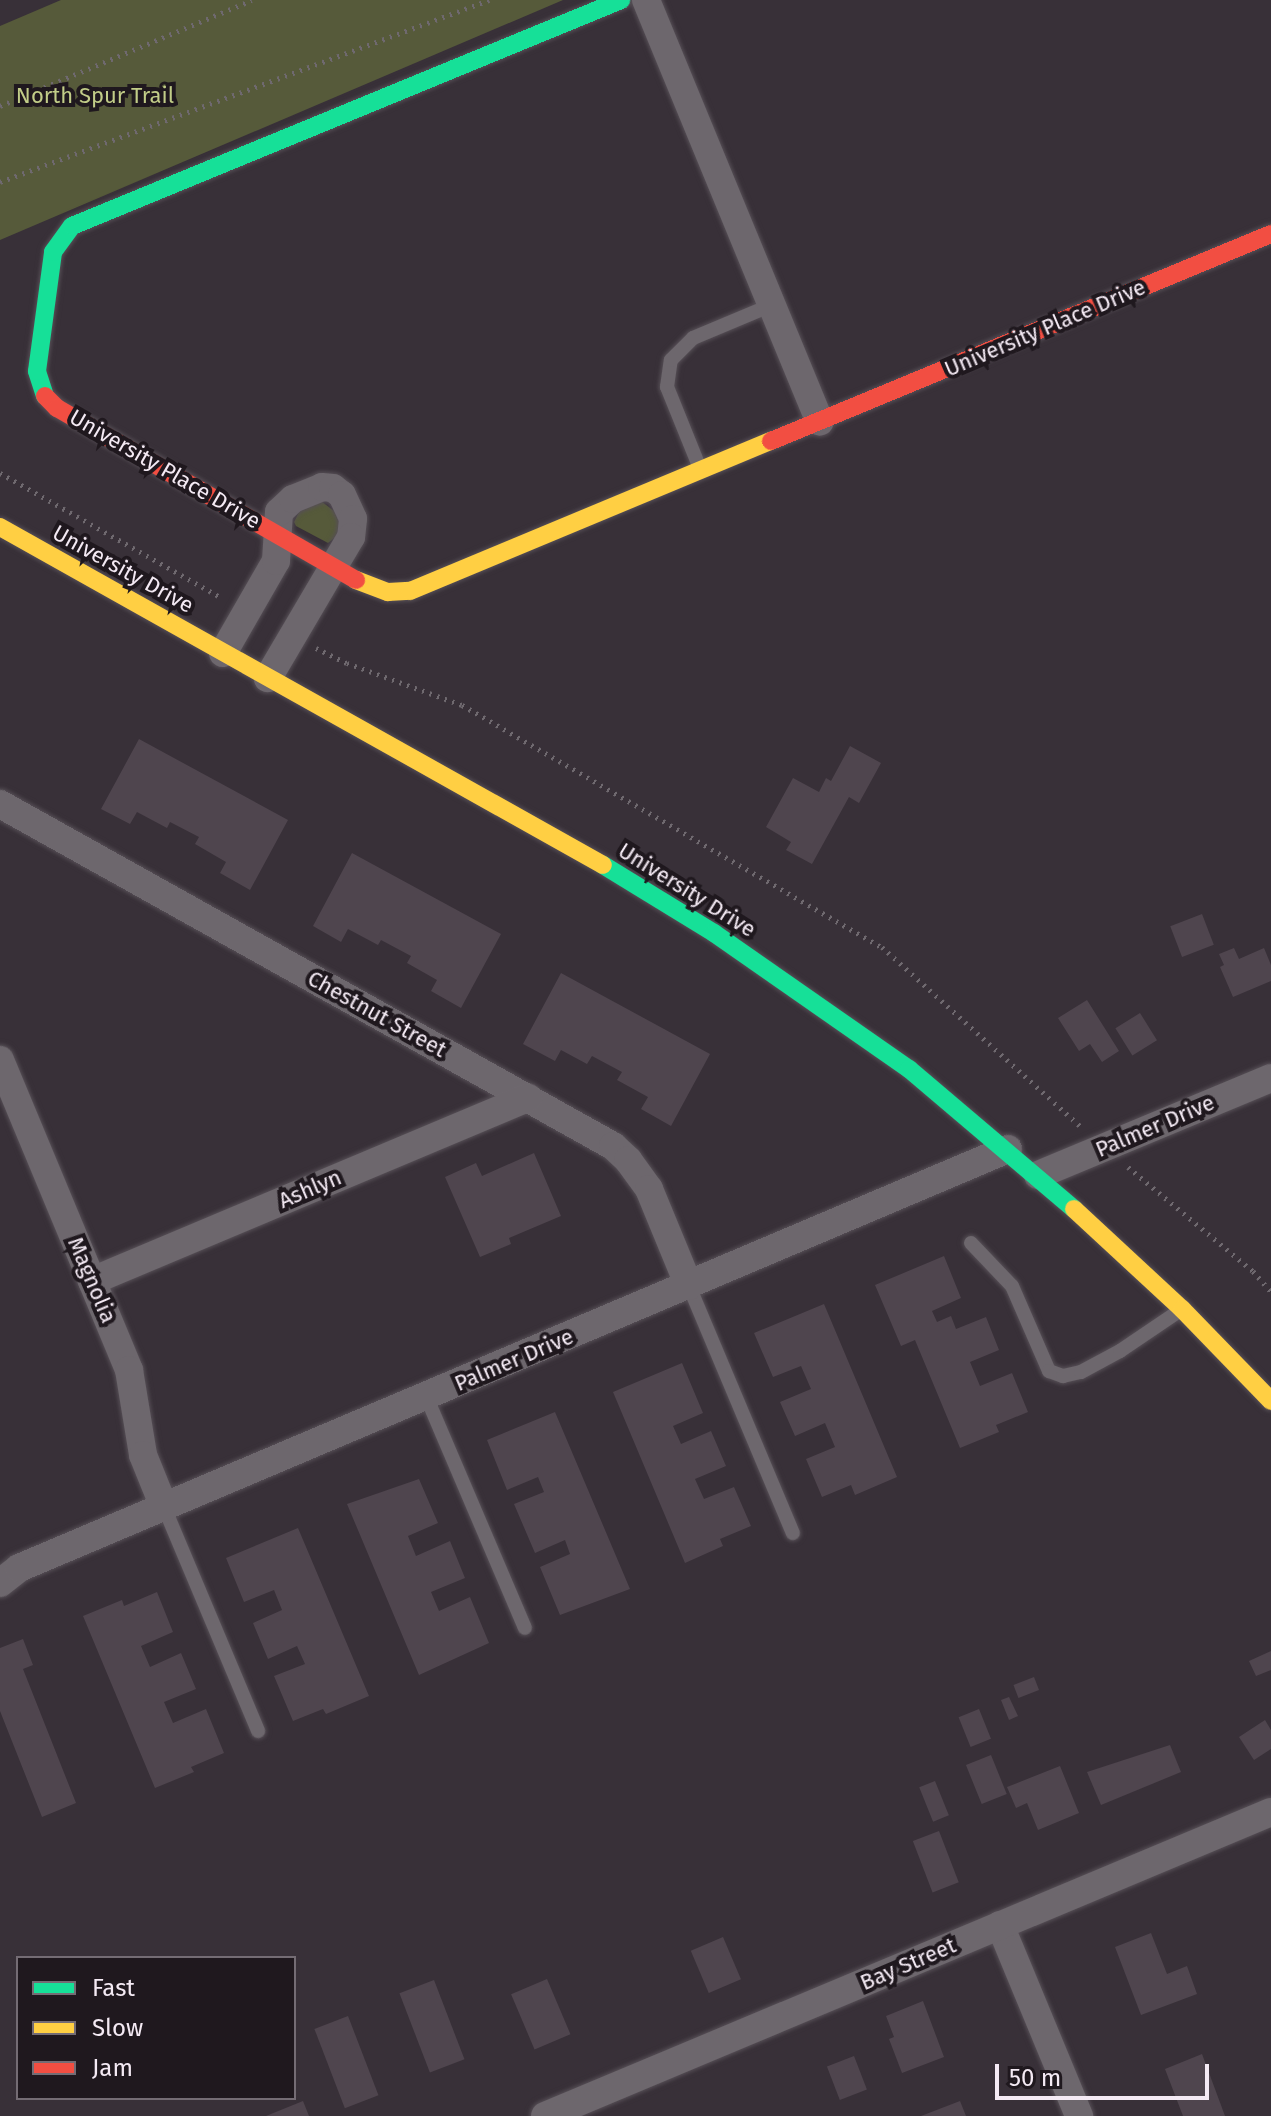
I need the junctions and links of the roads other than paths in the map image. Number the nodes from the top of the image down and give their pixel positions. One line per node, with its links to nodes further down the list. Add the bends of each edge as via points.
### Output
1 (621, 0): 8 (street, University Place Drive, via 81,222 58,241 37,371 45,396 57,408)
2 (646, 0): 4 (street)
3 (1271, 234): 5 (street, University Place Drive)
4 (772, 305): 5 (street); 6 (lane, via 693,338 671,360 667,387)
5 (820, 422): 6 (street, University Place Drive)
6 (701, 472): 9 (street, University Place Drive, via 410,591 374,589)
7 (0, 527): 10 (street, University Drive)
8 (278, 533): 9 (street, University Place Drive); 9 (street, via 279,512 286,503 322,487 338,490 353,525 349,543); 10 (street, via 276,561)
9 (333, 566): 11 (street)
10 (223, 653): 11 (street, University Drive)
11 (268, 678): 16 (street, University Drive, via 714,933 865,1037)
12 (0, 804): 15 (street, Chestnut Street)
13 (0, 1060): 19 (street, Magnolia)
14 (1271, 1078): 17 (street, Palmer Drive)
15 (528, 1098): 19 (street, Ashlyn); 20 (street, Chestnut Street, via 628,1160 649,1189)
16 (1008, 1149): 17 (street, University Drive); 20 (street, Palmer Drive)
17 (1038, 1175): 21 (street, University Drive)
18 (971, 1243): 21 (lane, via 1012,1286 1049,1371 1063,1376 1120,1351)
19 (92, 1281): 24 (street, Magnolia, via 129,1370 143,1455)
20 (689, 1286): 22 (street, Palmer Drive); 25 (lane)
21 (1182, 1309): 23 (street, University Drive)
22 (426, 1396): 24 (street, Palmer Drive); 27 (lane)
23 (1271, 1401)
24 (164, 1507): 26 (street, Palmer Drive); 28 (lane)
25 (793, 1533)
26 (6, 1573)
27 (525, 1628)
28 (258, 1731)
29 (1271, 1812): 30 (street, Bay Street)
30 (1000, 1925): 31 (street, Bay Street); 32 (street)
31 (545, 2116)
32 (1079, 2116)

